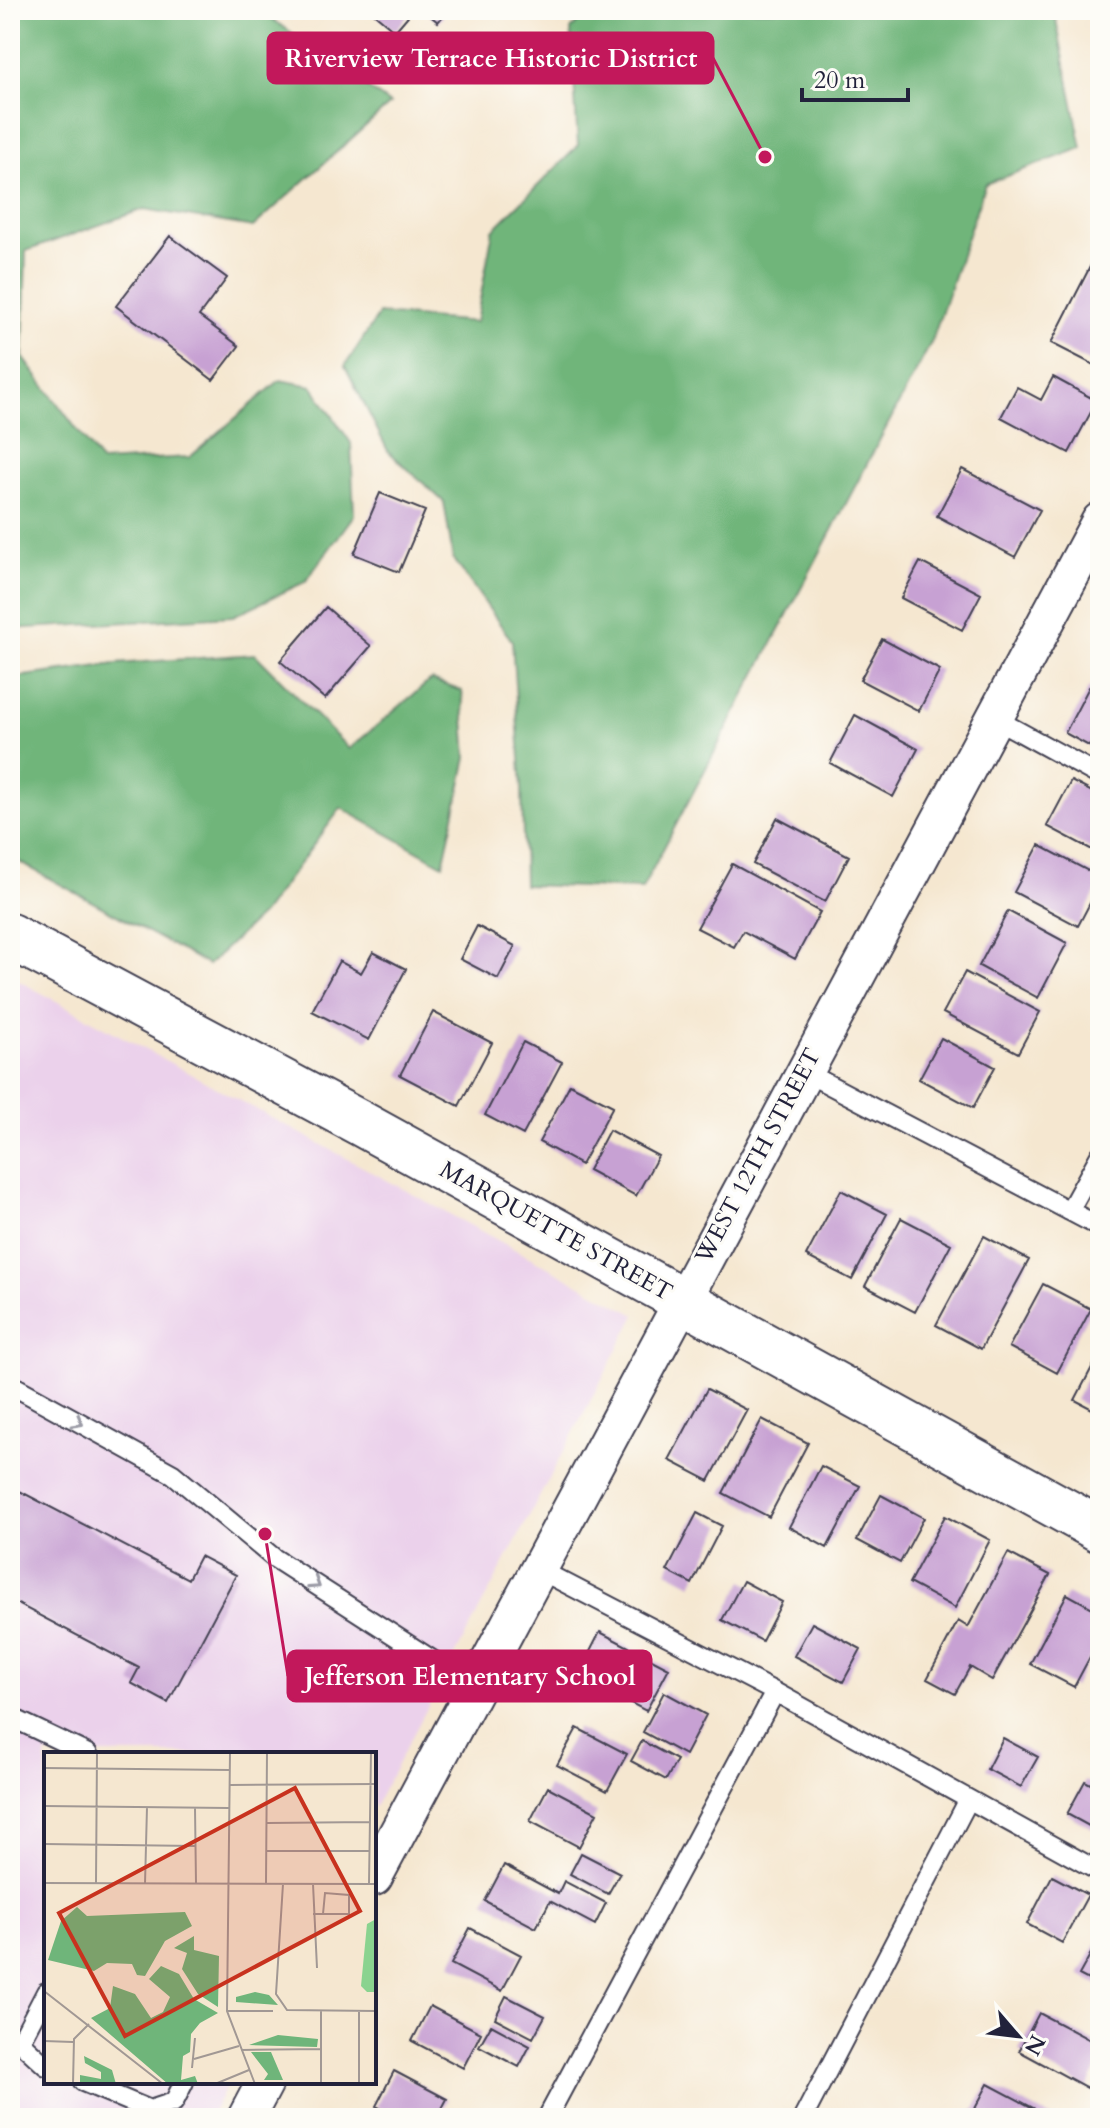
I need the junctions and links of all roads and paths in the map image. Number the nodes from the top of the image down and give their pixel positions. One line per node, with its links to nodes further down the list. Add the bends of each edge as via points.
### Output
1 (1100, 521): 2 (street, WEST 12TH STREET)
2 (994, 718): 3 (lane); 5 (street, WEST 12TH STREET)
3 (1100, 776)
4 (10, 936): 9 (street, MARQUETTE STREET)
5 (803, 1071): 7 (lane); 9 (street, WEST 12TH STREET)
6 (1100, 1155): 7 (lane)
7 (1069, 1211): 8 (lane)
8 (1100, 1227)
9 (681, 1300): 11 (street, MARQUETTE STREET); 12 (street, WEST 12TH STREET)
10 (10, 1384): 13 (lane, one-way to 13, via 173,1474 274,1558)
11 (1100, 1530)
12 (540, 1570): 13 (street, WEST 12TH STREET); 14 (lane)
13 (476, 1688): 19 (street, WEST 12TH STREET)
14 (775, 1692): 17 (lane); 26 (lane)
15 (10, 1721): 16 (lane)
16 (84, 1752)
17 (968, 1801): 18 (lane); 27 (lane)
18 (1100, 1872)
19 (376, 1873)
20 (44, 1996): 21 (lane, via 20,2042)
21 (44, 2064)
22 (88, 2084): 23 (lane, via 150,2110 174,2102)
23 (183, 2084)
24 (264, 2084): 25 (street)
25 (246, 2118)
26 (547, 2118)
27 (803, 2118)

